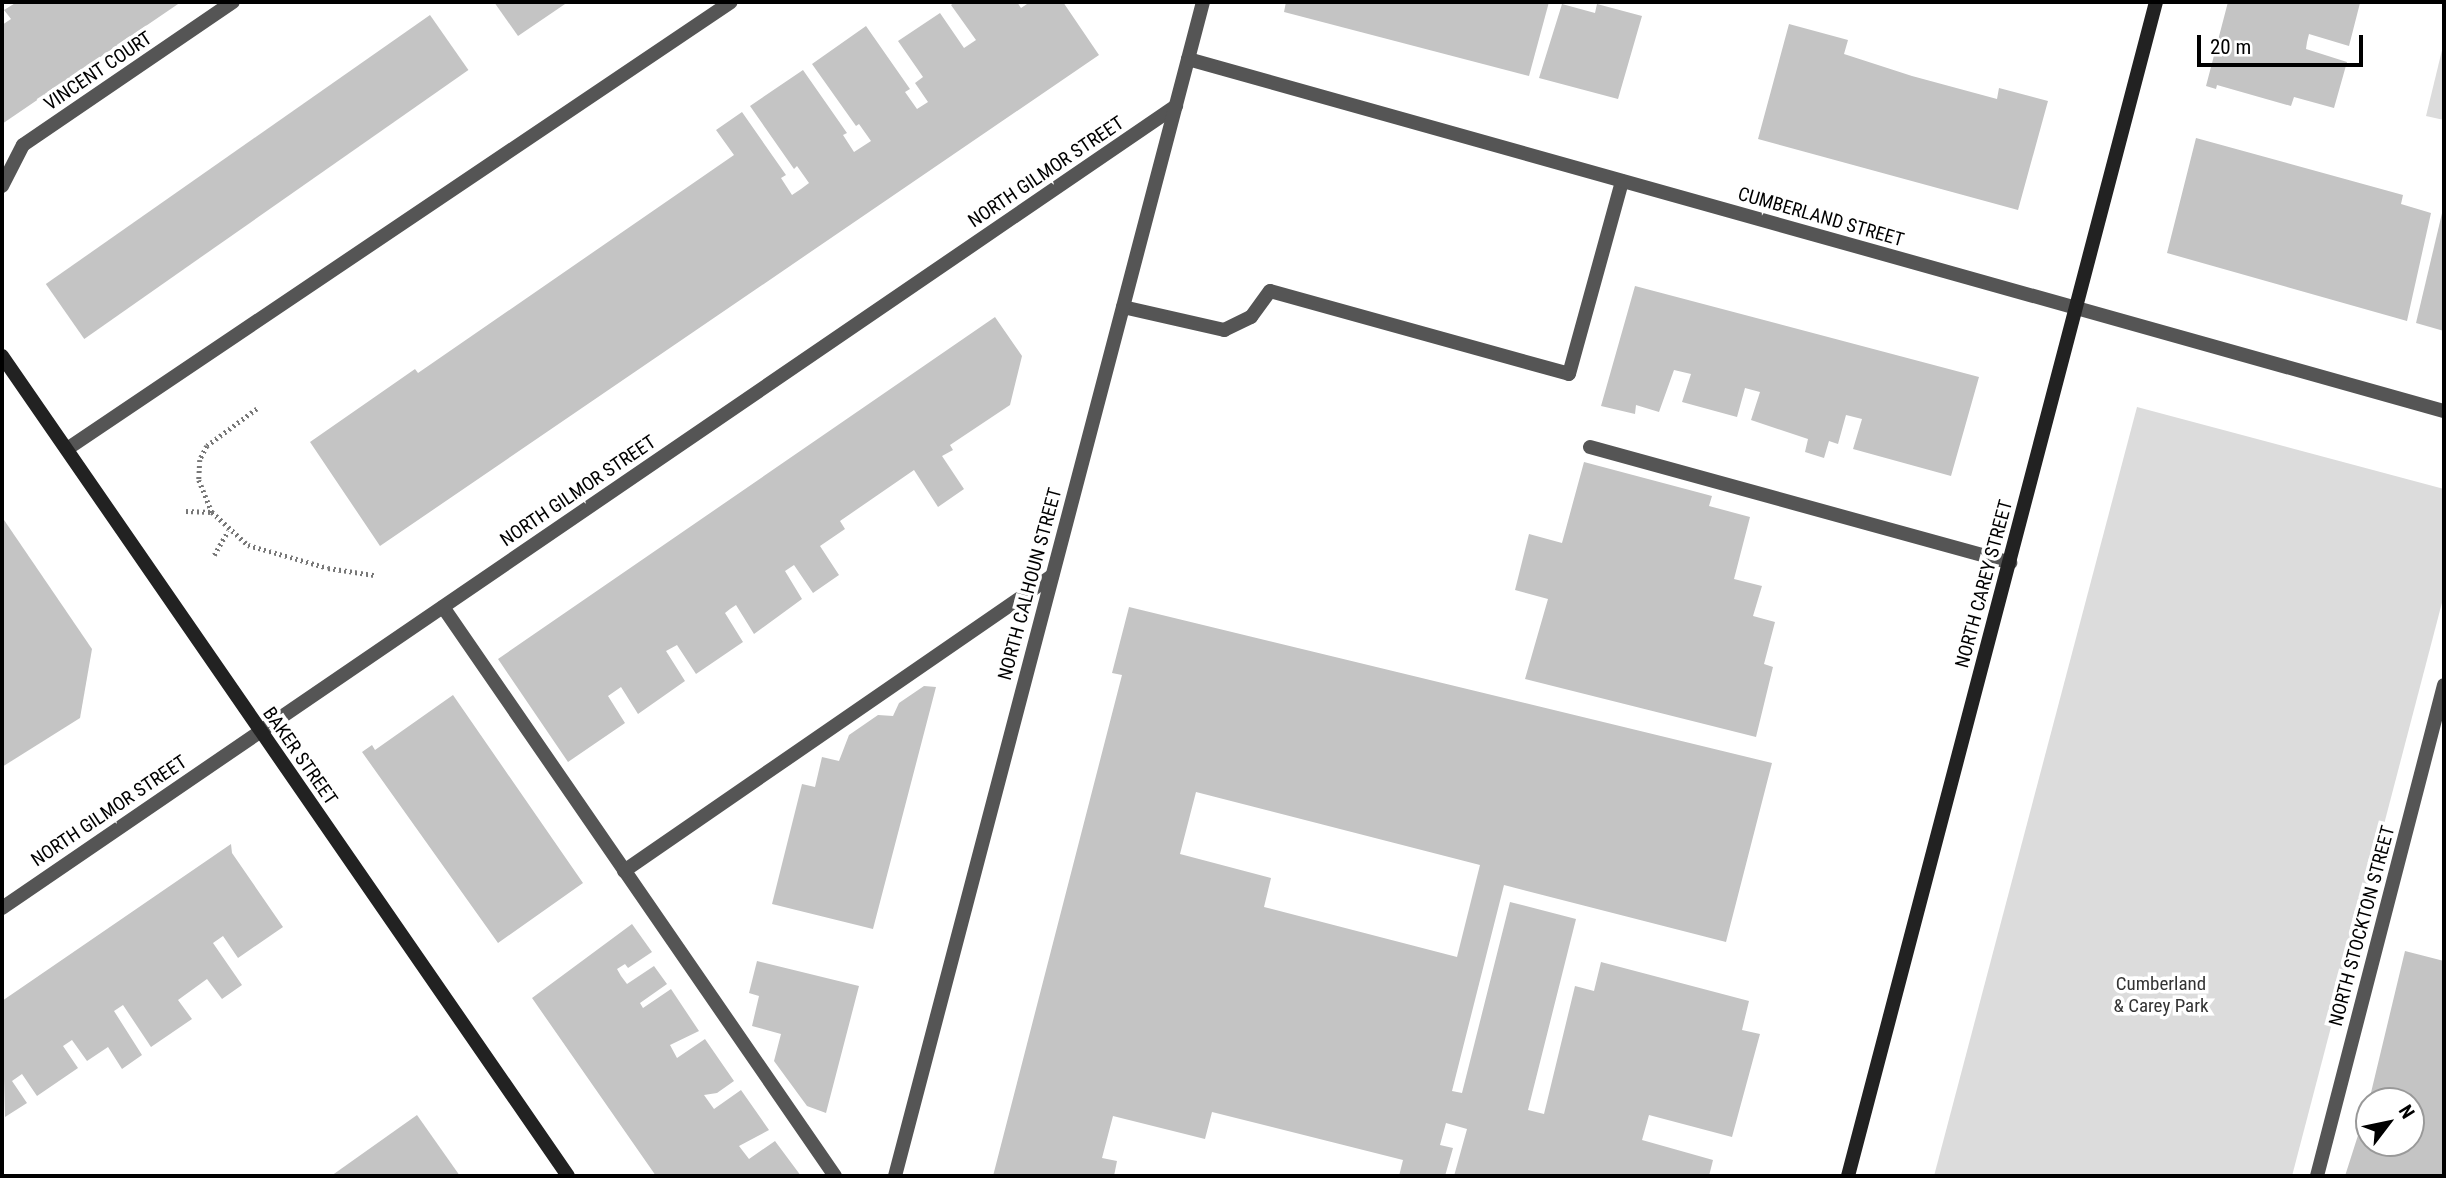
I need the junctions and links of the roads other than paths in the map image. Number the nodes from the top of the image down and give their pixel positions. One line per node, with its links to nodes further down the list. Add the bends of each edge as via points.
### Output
1 (233, 2): 8 (street, VINCENT COURT, via 23,145)
2 (731, 2): 14 (street)
3 (1203, 2): 5 (street, NORTH CALHOUN STREET)
4 (2156, 2): 10 (street, NORTH CAREY STREET)
5 (1188, 59): 6 (street, NORTH CALHOUN STREET); 7 (street, CUMBERLAND STREET)
6 (1176, 106): 9 (street, NORTH CALHOUN STREET); 17 (street, NORTH GILMOR STREET)
7 (1622, 181): 9 (street, via 1569,374 1270,290 1251,317 1224,330); 10 (street, CUMBERLAND STREET)
8 (2, 186)
9 (1123, 307): 16 (street, NORTH CALHOUN STREET)
10 (2076, 309): 12 (street, CUMBERLAND STREET); 15 (street, NORTH CAREY STREET)
11 (2, 356): 14 (street, BAKER STREET)
12 (2444, 411)
13 (1590, 447): 15 (street)
14 (68, 449): 19 (street, BAKER STREET)
15 (2010, 563): 25 (street, NORTH CAREY STREET)
16 (1052, 576): 20 (street); 24 (street, NORTH CALHOUN STREET)
17 (443, 607): 19 (street, NORTH GILMOR STREET); 20 (street)
18 (2444, 685): 26 (street, NORTH STOCKTON STREET)
19 (260, 731): 21 (street, NORTH GILMOR STREET); 22 (street, BAKER STREET)
20 (624, 871): 23 (street)
21 (2, 908)
22 (568, 1176)
23 (835, 1176)
24 (895, 1176)
25 (1848, 1176)
26 (2317, 1176)

